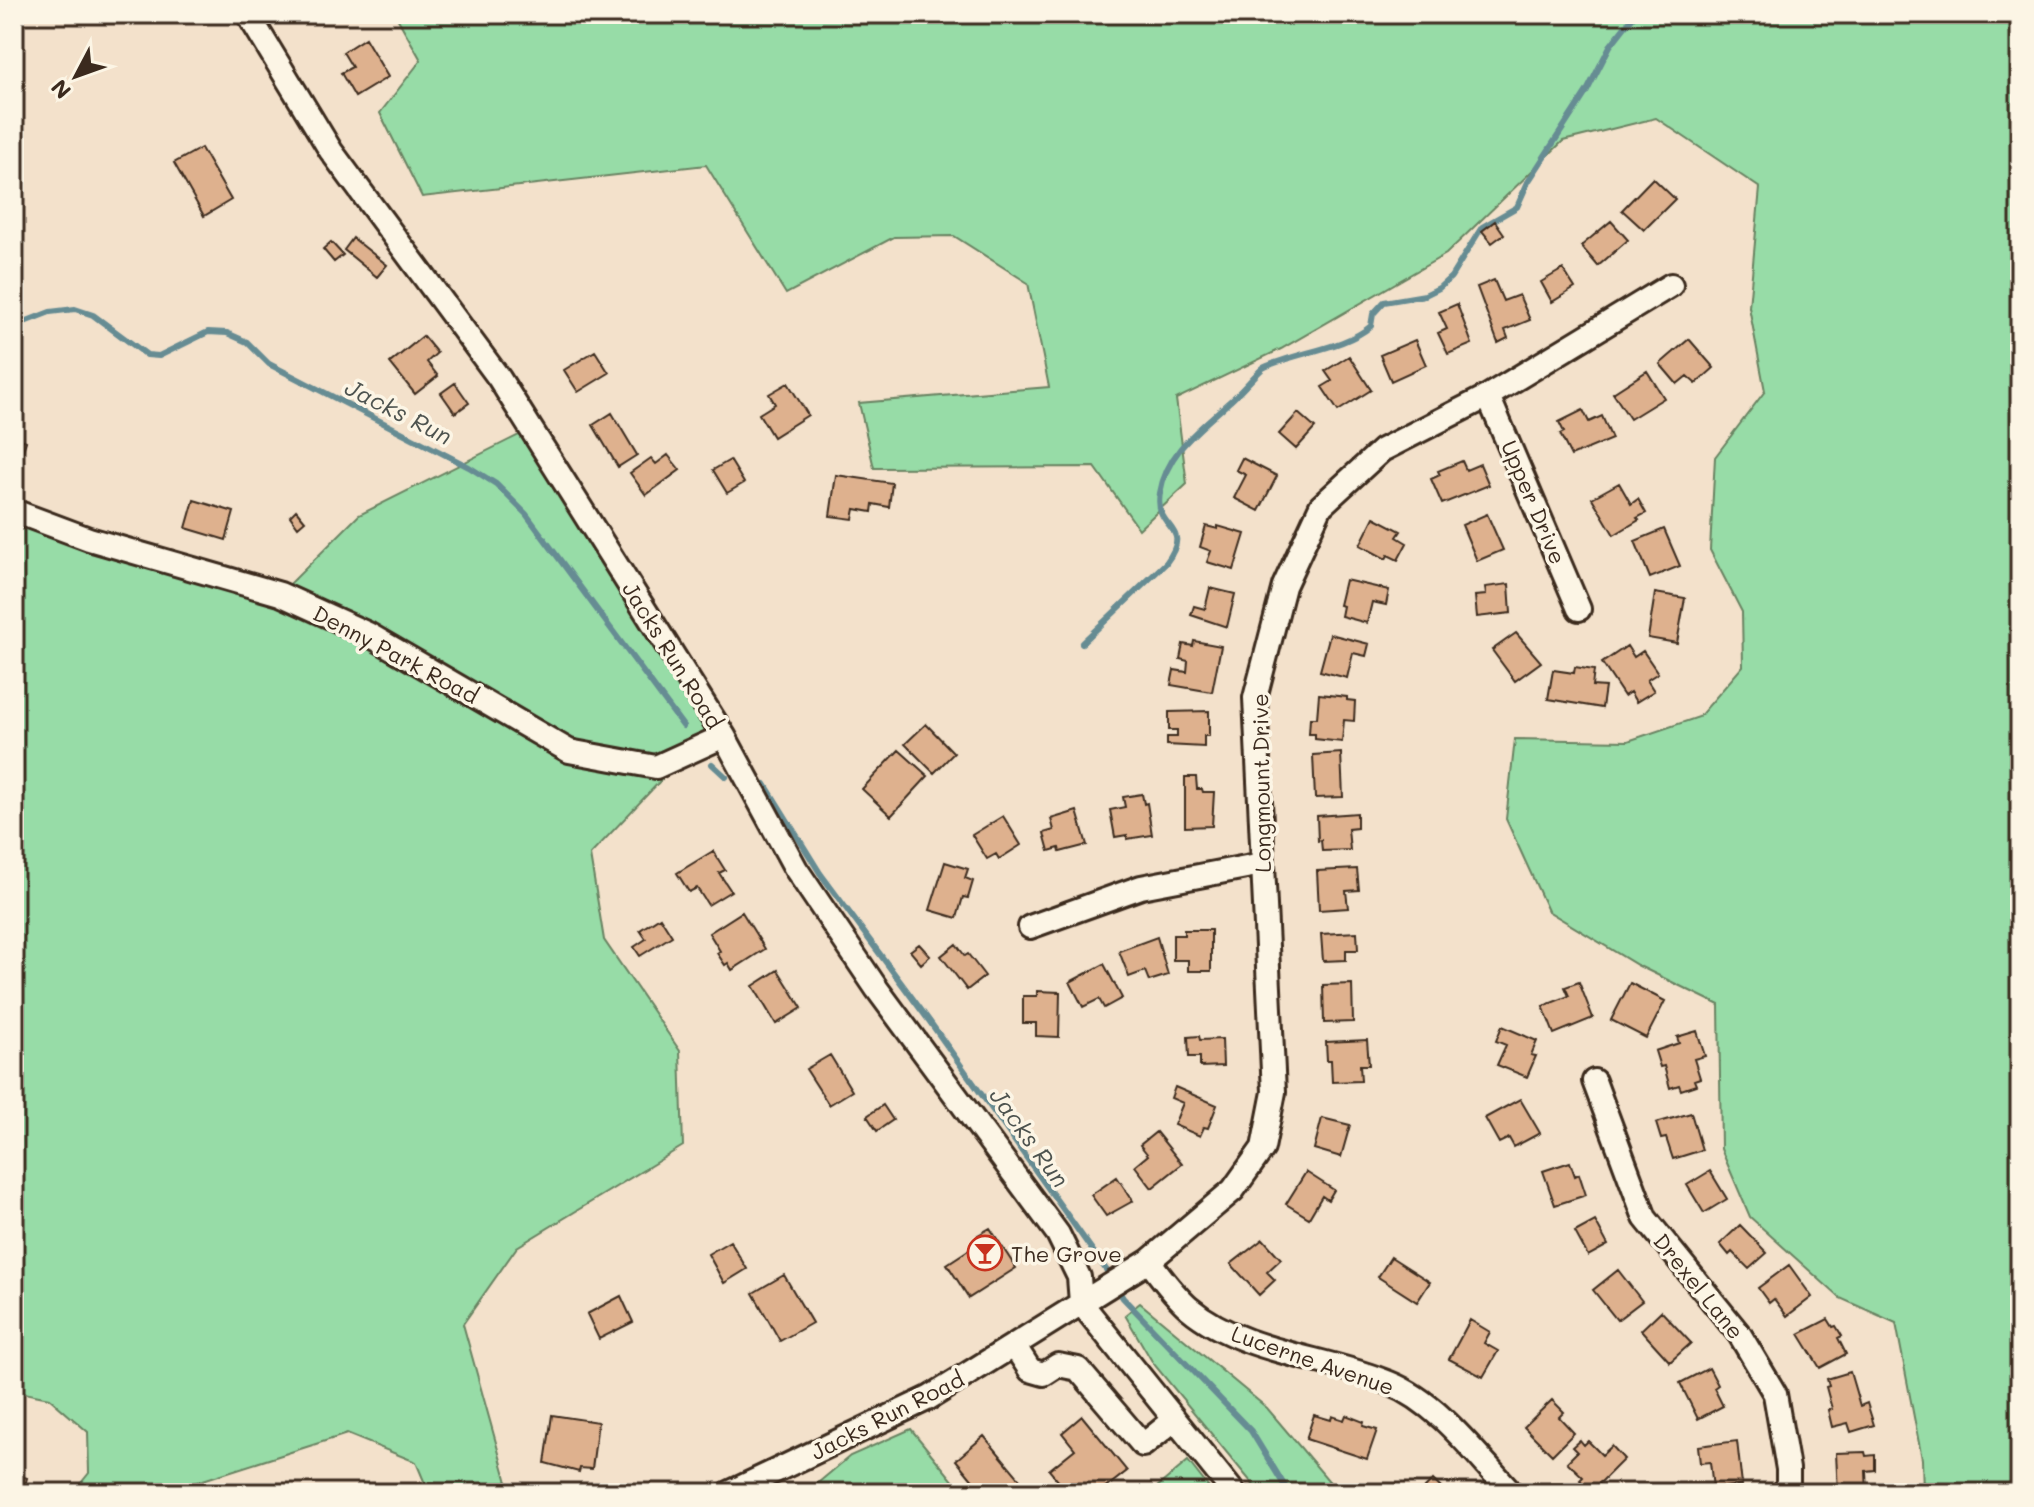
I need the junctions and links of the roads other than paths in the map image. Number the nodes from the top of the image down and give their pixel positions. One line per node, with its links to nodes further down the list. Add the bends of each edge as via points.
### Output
1 (248, 14): 6 (street, Jacks Run Road, via 339,162 499,378)
2 (1671, 285): 3 (street, Longmount Drive)
3 (1488, 396): 5 (street, Upper Drive); 7 (street, Longmount Drive, via 1382,450 1321,506 1284,586 1255,698)
4 (14, 511): 6 (street, Denny Park Road, via 89,539 280,594 368,634 569,751 656,767)
5 (1579, 609)
6 (724, 736): 11 (street, Jacks Run Road, via 812,893 1058,1234 1079,1277)
7 (1262, 864): 8 (street, via 1141,887); 10 (street, Longmount Drive, via 1274,1092 1263,1148 1233,1190)
8 (1030, 927)
9 (1594, 1081): 17 (street, Drexel Lane, via 1645,1218 1740,1335 1775,1394)
10 (1149, 1261): 11 (street, Longmount Drive); 16 (street, Lucerne Avenue, via 1190,1308 1222,1328 1391,1383 1422,1401)
11 (1081, 1303): 12 (street, Jacks Run Road); 13 (street, Jacks Run Road)
12 (1014, 1345): 13 (street, via 1030,1370 1044,1374 1058,1365 1078,1369 1143,1445); 14 (street, Jacks Run Road, via 929,1398)
13 (1174, 1420): 15 (street, Jacks Run Road)
14 (729, 1493)
15 (1234, 1493)
16 (1512, 1493)
17 (1788, 1493)

